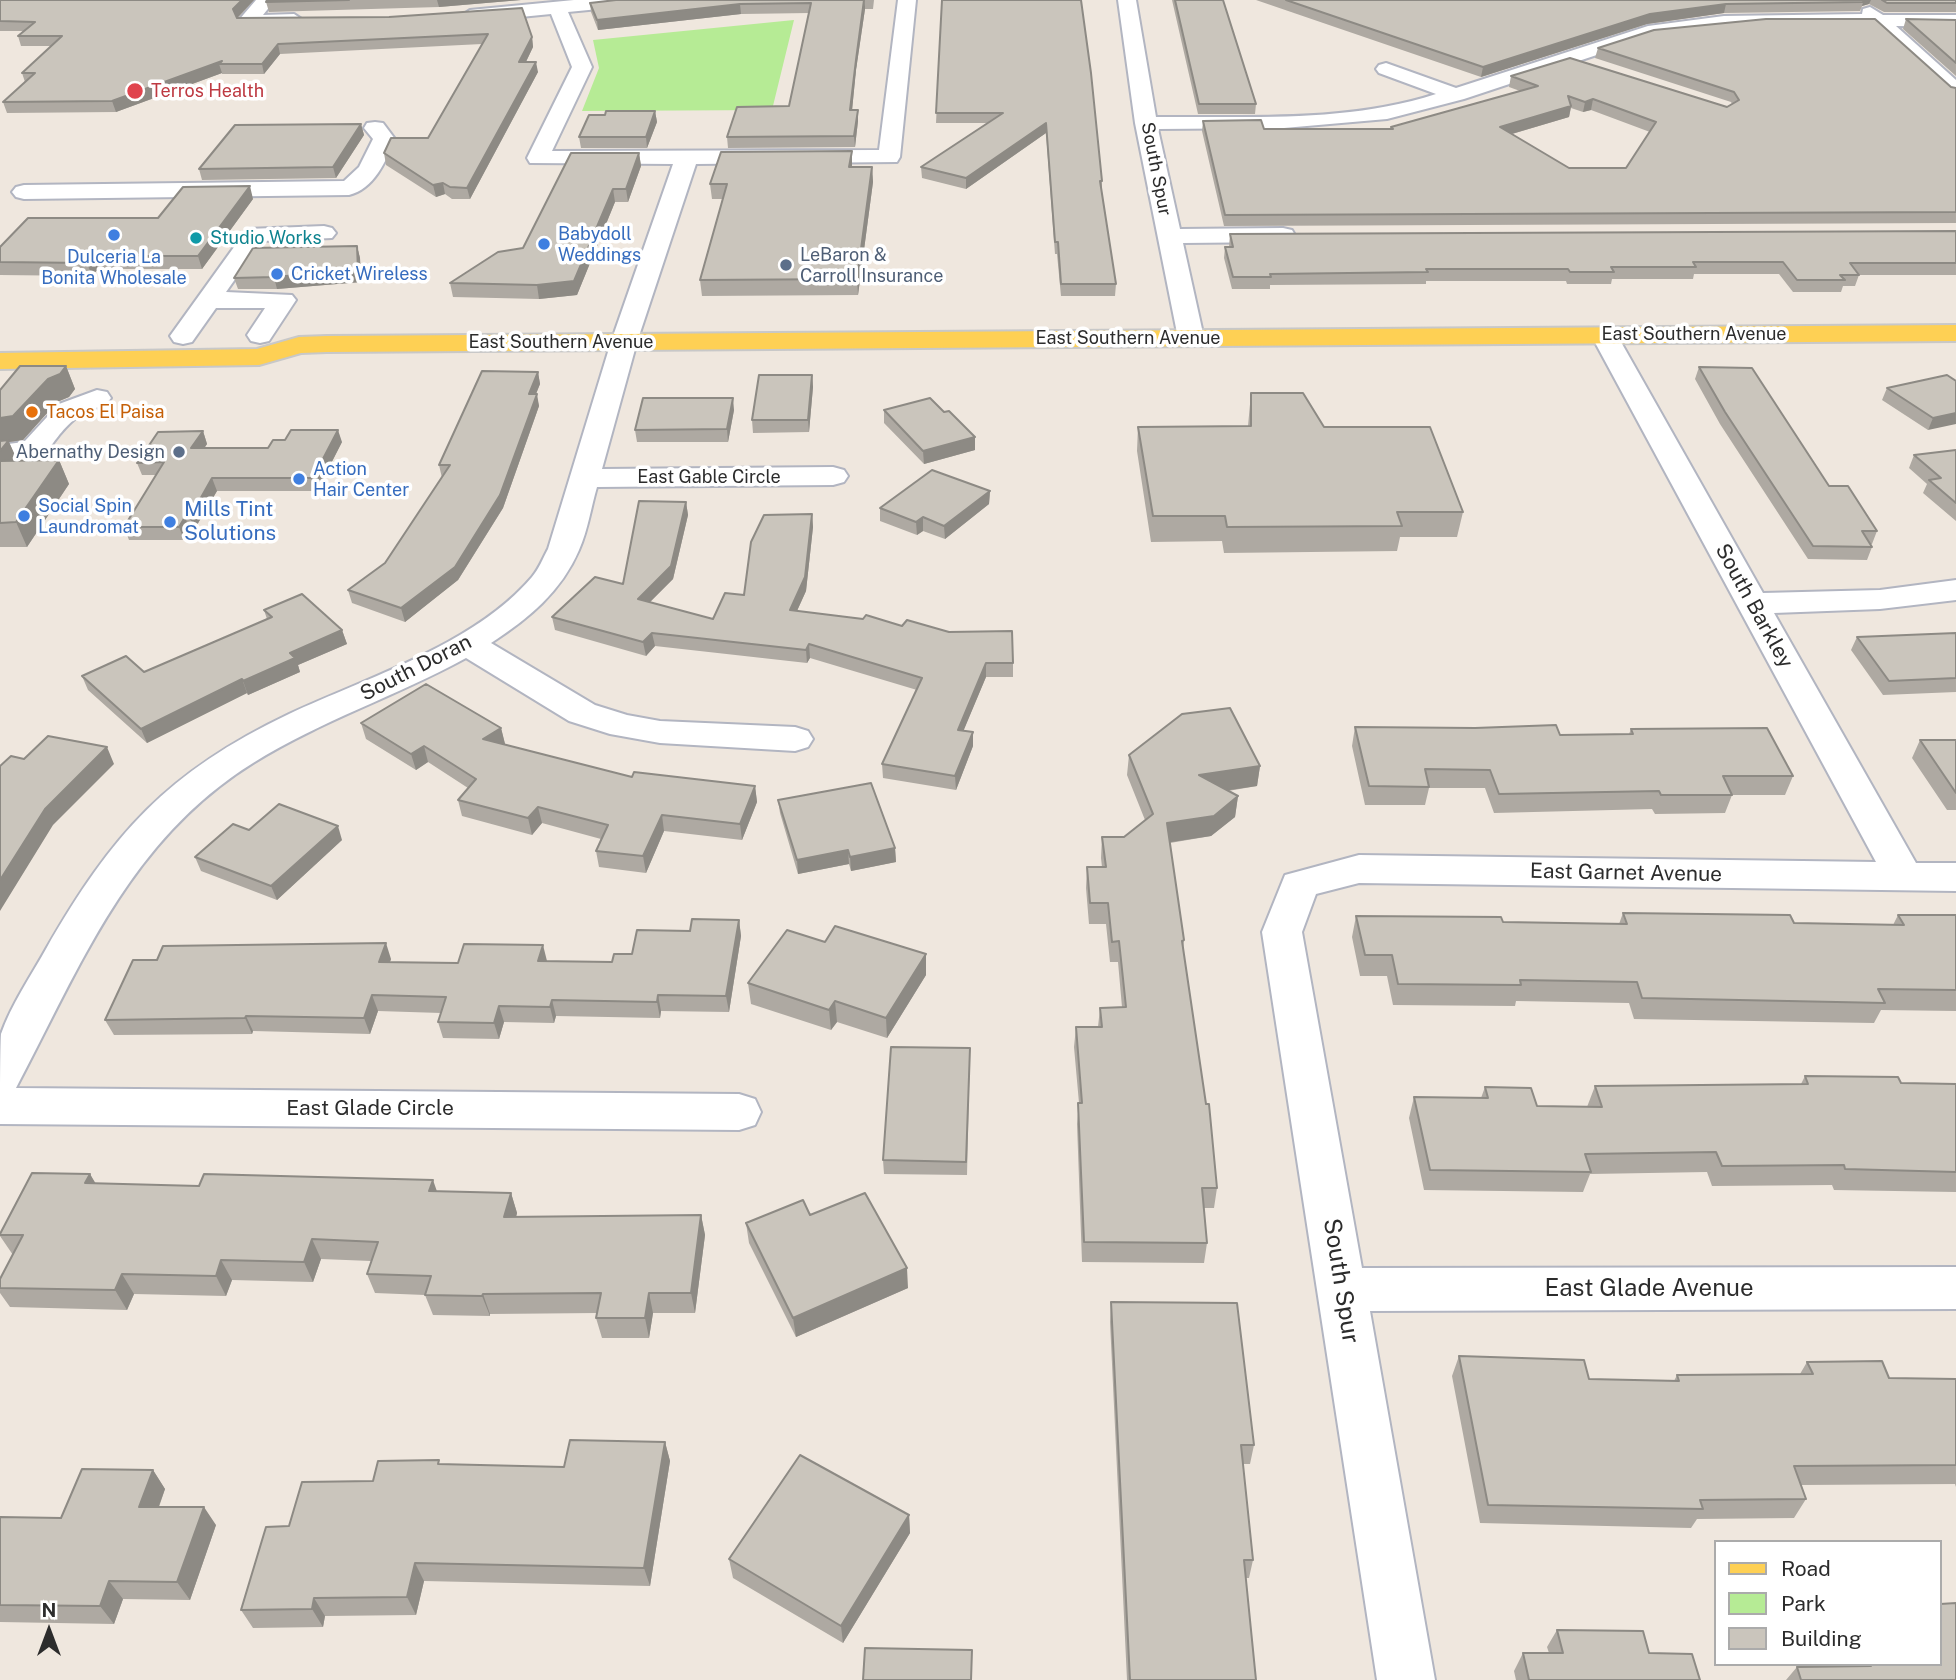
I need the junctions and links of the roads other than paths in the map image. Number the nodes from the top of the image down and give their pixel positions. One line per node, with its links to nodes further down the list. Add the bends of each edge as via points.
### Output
1 (266, 0): 8 (street, via 247,21)
2 (630, 0): 6 (street)
3 (907, 0): 18 (street, via 889,157)
4 (1127, 0): 16 (street, South Spur)
5 (1855, 0): 10 (street)
6 (558, 9): 7 (street); 18 (street, via 582,67 538,158)
7 (452, 17)
8 (313, 20)
9 (1956, 21): 10 (street)
10 (1881, 22): 11 (street, via 1748,21 1680,26); 14 (street)
11 (1570, 59): 12 (street); 15 (street)
12 (1596, 67)
13 (1386, 69): 15 (street)
14 (1956, 90)
15 (1457, 95): 16 (street, via 1350,119)
16 (1146, 123): 22 (street, South Spur)
17 (375, 128): 19 (street, via 384,139 359,184 349,188)
18 (687, 158): 30 (street, South Doran)
19 (23, 192)
20 (324, 233): 23 (street, via 255,234)
21 (1307, 235): 22 (street)
22 (1169, 236): 29 (street, South Spur)
23 (208, 300): 25 (street, via 283,300); 27 (street)
24 (1956, 333): 26 (main road, East Southern Avenue)
25 (260, 335): 27 (main road, East Southern Avenue); 31 (main road, East Southern Avenue)
26 (1605, 335): 29 (main road, East Southern Avenue); 38 (street, South Barkley)
27 (183, 336): 28 (main road, East Southern Avenue); 32 (main road, via 145,343 44,348)
28 (0, 337)
29 (1191, 338): 30 (main road, East Southern Avenue)
30 (624, 342): 31 (main road, East Southern Avenue); 36 (street, South Doran)
31 (299, 345): 32 (main road, East Southern Avenue, via 259,357)
32 (0, 358)
33 (97, 398): 34 (street, via 68,409 36,450)
34 (0, 454)
35 (833, 476): 36 (street, East Gable Circle)
36 (585, 478): 39 (street, South Doran, via 564,549 547,579 521,607)
37 (1956, 590): 38 (street, via 1859,602)
38 (1753, 603): 41 (street, South Barkley)
39 (468, 644): 40 (street, via 582,713 623,726); 44 (street, South Doran, via 229,760 183,795 126,854 99,894)
40 (795, 739)
41 (1904, 877): 42 (street, East Garnet Avenue); 43 (street, East Garnet Avenue, via 1359,869)
42 (1956, 877)
43 (1299, 885): 48 (street, South Spur, via 1282,932)
44 (0, 1077)
45 (0, 1106): 46 (street, East Glade Circle)
46 (739, 1112)
47 (1956, 1288): 48 (street, East Glade Avenue)
48 (1343, 1290): 49 (street, South Spur)
49 (1406, 1680)

